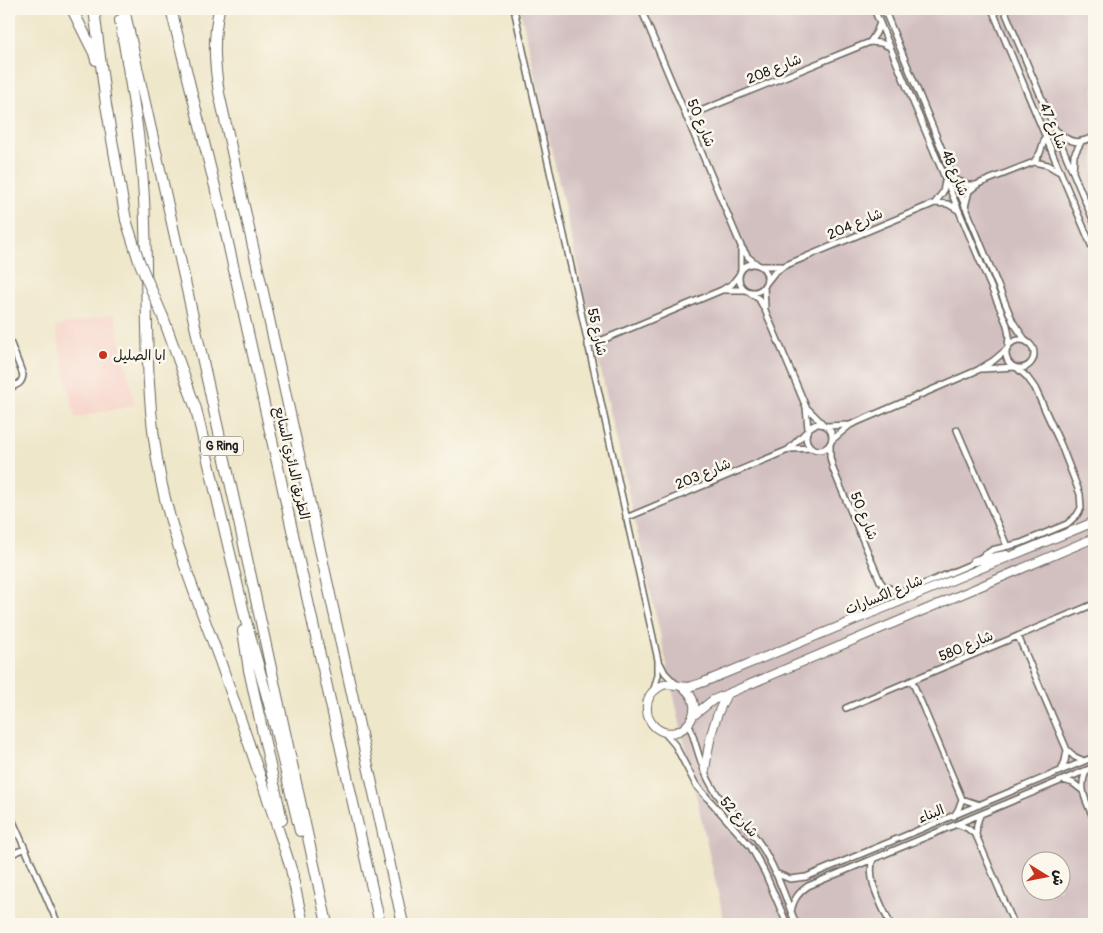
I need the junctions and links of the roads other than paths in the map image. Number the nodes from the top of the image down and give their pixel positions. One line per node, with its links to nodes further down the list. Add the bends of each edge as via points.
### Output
1 (72, 9): 16 (highway, via 94,53)
2 (94, 9): 16 (highway)
3 (119, 9): 96 (highway, via 137,125 144,198 147,370 162,481 179,551 267,793)
4 (124, 9): 97 (highway, G Ring)
5 (171, 9): 102 (highway, الطريق الدائري السابع, via 222,217)
6 (220, 9): 103 (highway, via 214,35 219,93)
7 (514, 9): 43 (street, شارع 55)
8 (641, 9): 17 (street, شارع 50)
9 (874, 9): 13 (street, شارع 48)
10 (884, 9): 26 (street, شارع 48)
11 (992, 9): 19 (street, شارع 47)
12 (1004, 9): 18 (street, شارع 47)
13 (880, 22): 14 (street); 15 (street, شارع 48)
14 (870, 42): 15 (street); 17 (street, شارع 208)
15 (890, 47): 25 (street, شارع 48)
16 (106, 105): 62 (highway, bridge, via 126,220 196,409)
17 (686, 117): 32 (street, شارع 50)
18 (1055, 129): 21 (street, via 1069,141); 24 (street, شارع 47)
19 (1045, 137): 22 (street, via 1043,148); 23 (street, شارع 47)
20 (1094, 137): 21 (street)
21 (1082, 142): 24 (street, via 1074,155)
22 (1034, 162): 23 (street); 27 (street)
23 (1060, 172): 33 (street, شارع 47)
24 (1073, 173): 31 (street, شارع 47)
25 (945, 179): 28 (street, via 943,192); 30 (street, شارع 48)
26 (953, 179): 27 (street, via 963,184); 29 (street, شارع 48)
27 (978, 184): 29 (street, via 967,196)
28 (935, 203): 30 (street, via 948,204); 35 (street, شارع 204)
29 (965, 207): 42 (street, شارع 48, via 1014,322)
30 (959, 212): 44 (street, شارع 48, via 1006,325 1009,336)
31 (1094, 222)
32 (741, 246): 34 (street, شارع 50, via 748,257); 36 (street, شارع 50)
33 (1094, 252)
34 (760, 266): 35 (street, شارع 204); 36 (street, via 748,264); 37 (street, via 765,271)
35 (784, 266): 37 (street, شارع 204)
36 (740, 272): 38 (street, via 732,284); 39 (street, via 739,283)
37 (766, 284): 39 (street, via 758,292); 40 (street)
38 (722, 290): 39 (street); 43 (street)
39 (747, 291): 40 (street, via 759,299)
40 (765, 310): 48 (street)
41 (10, 339): 47 (street, via 23,375 18,385)
42 (1026, 341): 44 (street, via 1016,340); 45 (street, via 1032,348 1033,358 1027,366)
43 (588, 346): 56 (street, شارع 55)
44 (1007, 348): 45 (street, via 1007,359); 46 (street)
45 (1015, 367): 46 (street); 59 (street, شارع الكسارات, via 1040,396 1080,494 1080,508 1078,515 1067,524)
46 (978, 370): 50 (street)
47 (9, 388)
48 (806, 407): 49 (street); 52 (street)
49 (825, 425): 50 (street); 52 (street, via 815,424); 53 (street, via 832,432)
50 (850, 425): 53 (street)
51 (957, 430): 59 (street)
52 (807, 431): 54 (street, via 807,443); 55 (street, شارع 203)
53 (831, 442): 54 (street, via 822,450); 63 (street, شارع 50, via 831,463 876,575)
54 (812, 448): 55 (street, شارع 203)
55 (788, 450): 56 (street, شارع 203)
56 (626, 518): 66 (street, شارع 55)
57 (1094, 522): 60 (street, شارع الكسارات)
58 (1094, 538): 70 (street)
59 (1007, 546): 61 (street, شارع الكسارات, via 988,552)
60 (1018, 553): 61 (street); 68 (street, شارع الكسارات, via 704,682)
61 (975, 561): 63 (street, شارع الكسارات, via 910,590)
62 (234, 571): 96 (highway, via 249,670); 97 (highway, via 296,816)
63 (890, 590)
64 (1094, 604): 65 (street, شارع 580)
65 (1018, 636): 67 (street, شارع 580); 75 (street)
66 (658, 660): 68 (street, شارع 55, via 665,673); 69 (street, شارع 55)
67 (912, 681): 71 (street, شارع 580); 84 (street)
68 (678, 685): 69 (street, شارع الكسارات, via 660,686); 72 (street, via 687,690 694,701)
69 (654, 691): 74 (street, via 648,699 647,714)
70 (727, 694): 72 (street); 79 (street, via 709,736)
71 (846, 708)
72 (694, 714): 73 (street)
73 (689, 724): 74 (street, via 674,732); 79 (street, شارع 52)
74 (663, 731): 104 (street, شارع 52, via 675,745 696,785 751,847)
75 (1067, 750): 77 (street); 81 (street)
76 (1094, 757): 77 (street, البناء)
77 (1085, 761): 81 (street, البناء)
78 (1094, 767): 80 (street, البناء)
79 (705, 770): 95 (street, شارع 52, via 720,797 759,842)
80 (1087, 770): 82 (street, البناء); 83 (street)
81 (1061, 771): 85 (street, البناء)
82 (1062, 780): 83 (street); 87 (street, البناء)
83 (1082, 790): 89 (street)
84 (962, 799): 85 (street); 88 (street)
85 (981, 805): 88 (street, البناء)
86 (9, 812): 92 (street)
87 (981, 814): 90 (street, البناء); 91 (street)
88 (954, 816): 95 (street, البناء, via 806,877 790,879)
89 (1094, 819)
90 (956, 824): 91 (street); 94 (street, البناء)
91 (976, 835): 107 (street)
92 (24, 849): 93 (street); 99 (street)
93 (9, 853)
94 (873, 859): 98 (street, البناء, via 808,886 798,894); 106 (street, via 872,880)
95 (775, 873): 98 (street, شارع 52)
96 (292, 874): 100 (highway)
97 (318, 884): 101 (highway, G Ring)
98 (791, 912): 105 (street, شارع 52)
99 (58, 924)
100 (303, 924)
101 (327, 924)
102 (380, 924)
103 (403, 924)
104 (787, 924)
105 (796, 924)
106 (890, 924)
107 (1014, 924)

